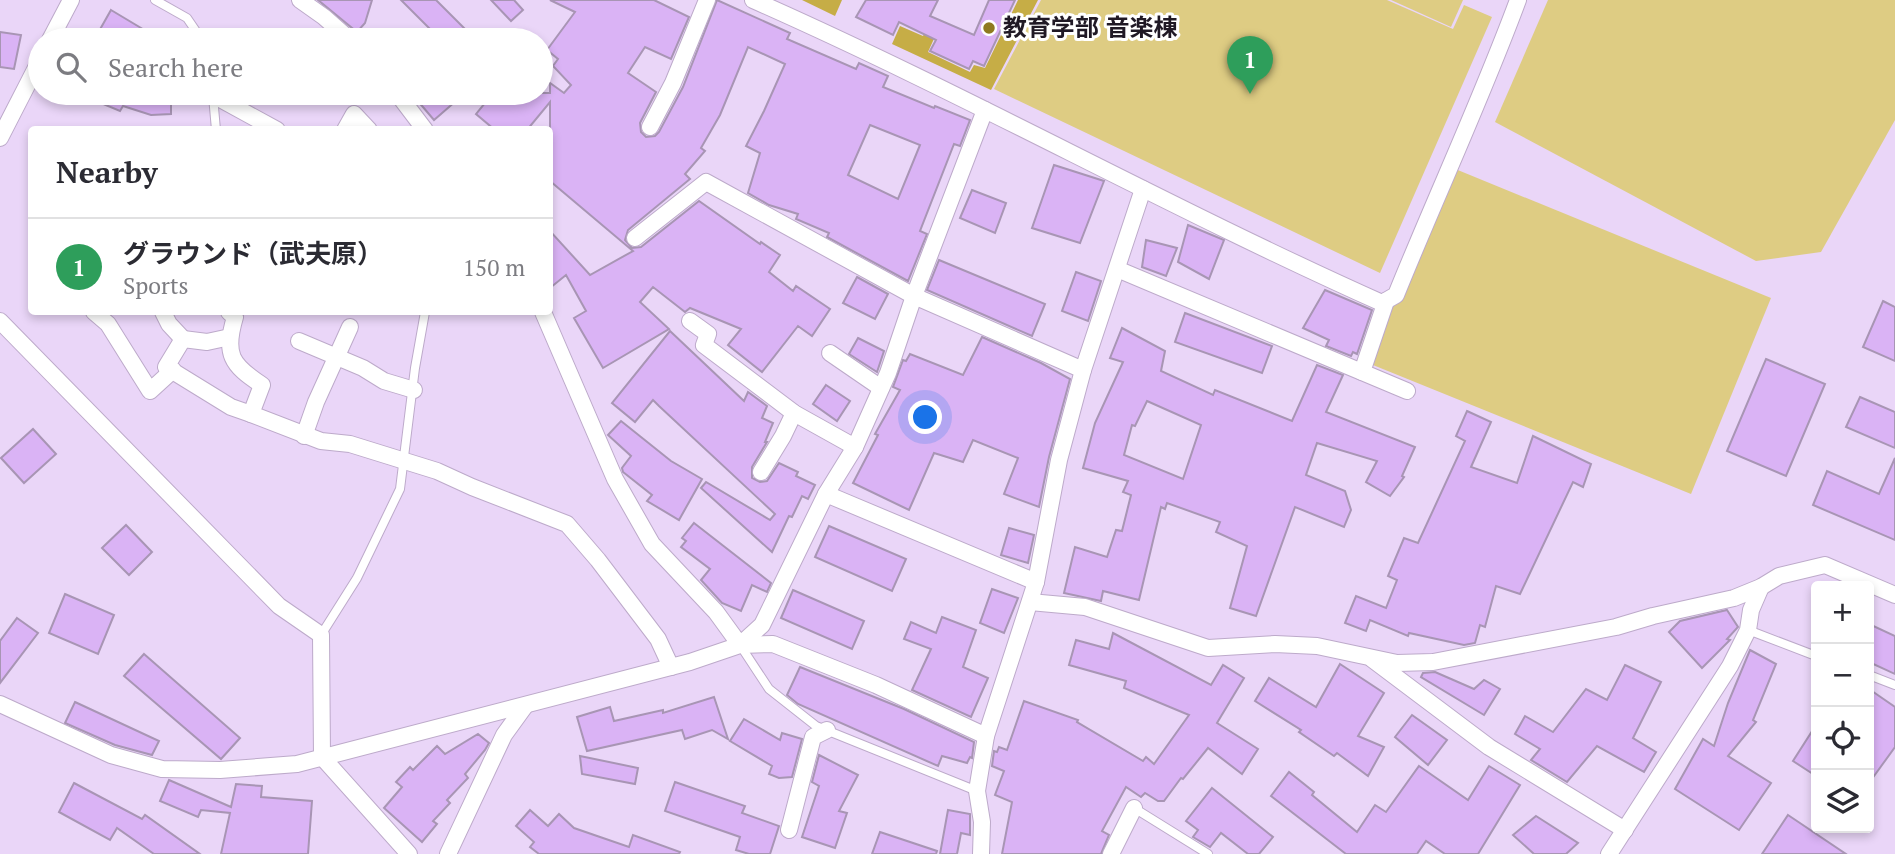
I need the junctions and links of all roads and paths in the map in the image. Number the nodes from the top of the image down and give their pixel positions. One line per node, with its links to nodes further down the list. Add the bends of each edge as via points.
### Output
1 (71, 0): 7 (street)
2 (155, 0): 8 (lane, via 187,18)
3 (300, 0): 9 (street)
4 (707, 0): 20 (street)
5 (753, 0): 14 (street)
6 (1518, 0): 26 (street, via 1396,295)
7 (56, 28)
8 (194, 28)
9 (336, 28)
10 (28, 83): 21 (street)
11 (213, 105): 15 (lane)
12 (232, 105): 16 (street)
13 (406, 105): 19 (street)
14 (985, 110): 22 (street); 25 (street)
15 (216, 126)
16 (270, 126)
17 (347, 126): 18 (street, via 354,114)
18 (365, 126)
19 (422, 126)
20 (650, 127)
21 (0, 138)
22 (1143, 189): 24 (street); 26 (street, via 1284,259)
23 (635, 238): 25 (street, via 706,182)
24 (1117, 269): 41 (street); 42 (street)
25 (914, 296): 41 (street); 43 (street)
26 (1386, 301): 42 (street)
27 (98, 315): 40 (street, via 108,324 150,391)
28 (164, 315): 36 (street)
29 (232, 315): 35 (street)
30 (425, 315): 44 (lane)
31 (544, 315): 59 (street, via 615,479 652,544 716,612)
32 (0, 321): 58 (street, via 278,606)
33 (690, 321): 46 (street, via 708,334 704,345)
34 (350, 327): 39 (street)
35 (230, 337): 36 (street, via 202,342); 47 (street, via 234,363 262,386)
36 (183, 339): 40 (street, via 166,366)
37 (299, 341): 39 (street)
38 (830, 353): 43 (street)
39 (335, 358): 44 (street); 48 (street)
40 (173, 370): 47 (street, via 231,407)
41 (1083, 370): 53 (street, via 1059,460)
42 (1362, 372): 45 (street)
43 (881, 388): 49 (street)
44 (414, 390): 50 (lane)
45 (1408, 391)
46 (794, 413): 49 (street); 51 (street)
47 (251, 414): 48 (street)
48 (304, 436): 50 (street)
49 (855, 447): 52 (street)
50 (404, 460): 58 (lane, via 401,489 356,579); 62 (street, via 567,524 657,639)
51 (761, 472)
52 (826, 494): 53 (street); 59 (street, via 762,625)
53 (1036, 582): 56 (street)
54 (1761, 587): 55 (street, via 1779,576 1825,565); 57 (street); 61 (street, via 1616,627 1433,662 1397,663)
55 (1895, 595)
56 (1030, 602): 61 (street, via 1085,607 1208,648 1317,646); 68 (street)
57 (1748, 630): 60 (lane); 73 (street, via 1730,666)
58 (321, 635): 69 (street)
59 (740, 645): 62 (street); 67 (lane, via 769,689); 68 (street, via 773,644)
60 (1811, 654)
61 (1368, 657): 73 (street, via 1489,747)
62 (671, 667): 66 (street)
63 (1874, 677): 64 (lane)
64 (1895, 685)
65 (0, 704): 69 (street, via 111,755 162,769 233,769 297,764)
66 (525, 706): 69 (street); 75 (street, via 505,735)
67 (827, 730): 70 (lane); 72 (street, via 813,737)
68 (986, 736): 70 (street)
69 (322, 757): 74 (street)
70 (977, 791): 76 (street)
71 (1134, 808): 77 (street); 78 (lane)
72 (789, 830)
73 (1625, 830): 79 (street)
74 (409, 854)
75 (449, 854)
76 (981, 854)
77 (1111, 854)
78 (1208, 854)
79 (1609, 854)

